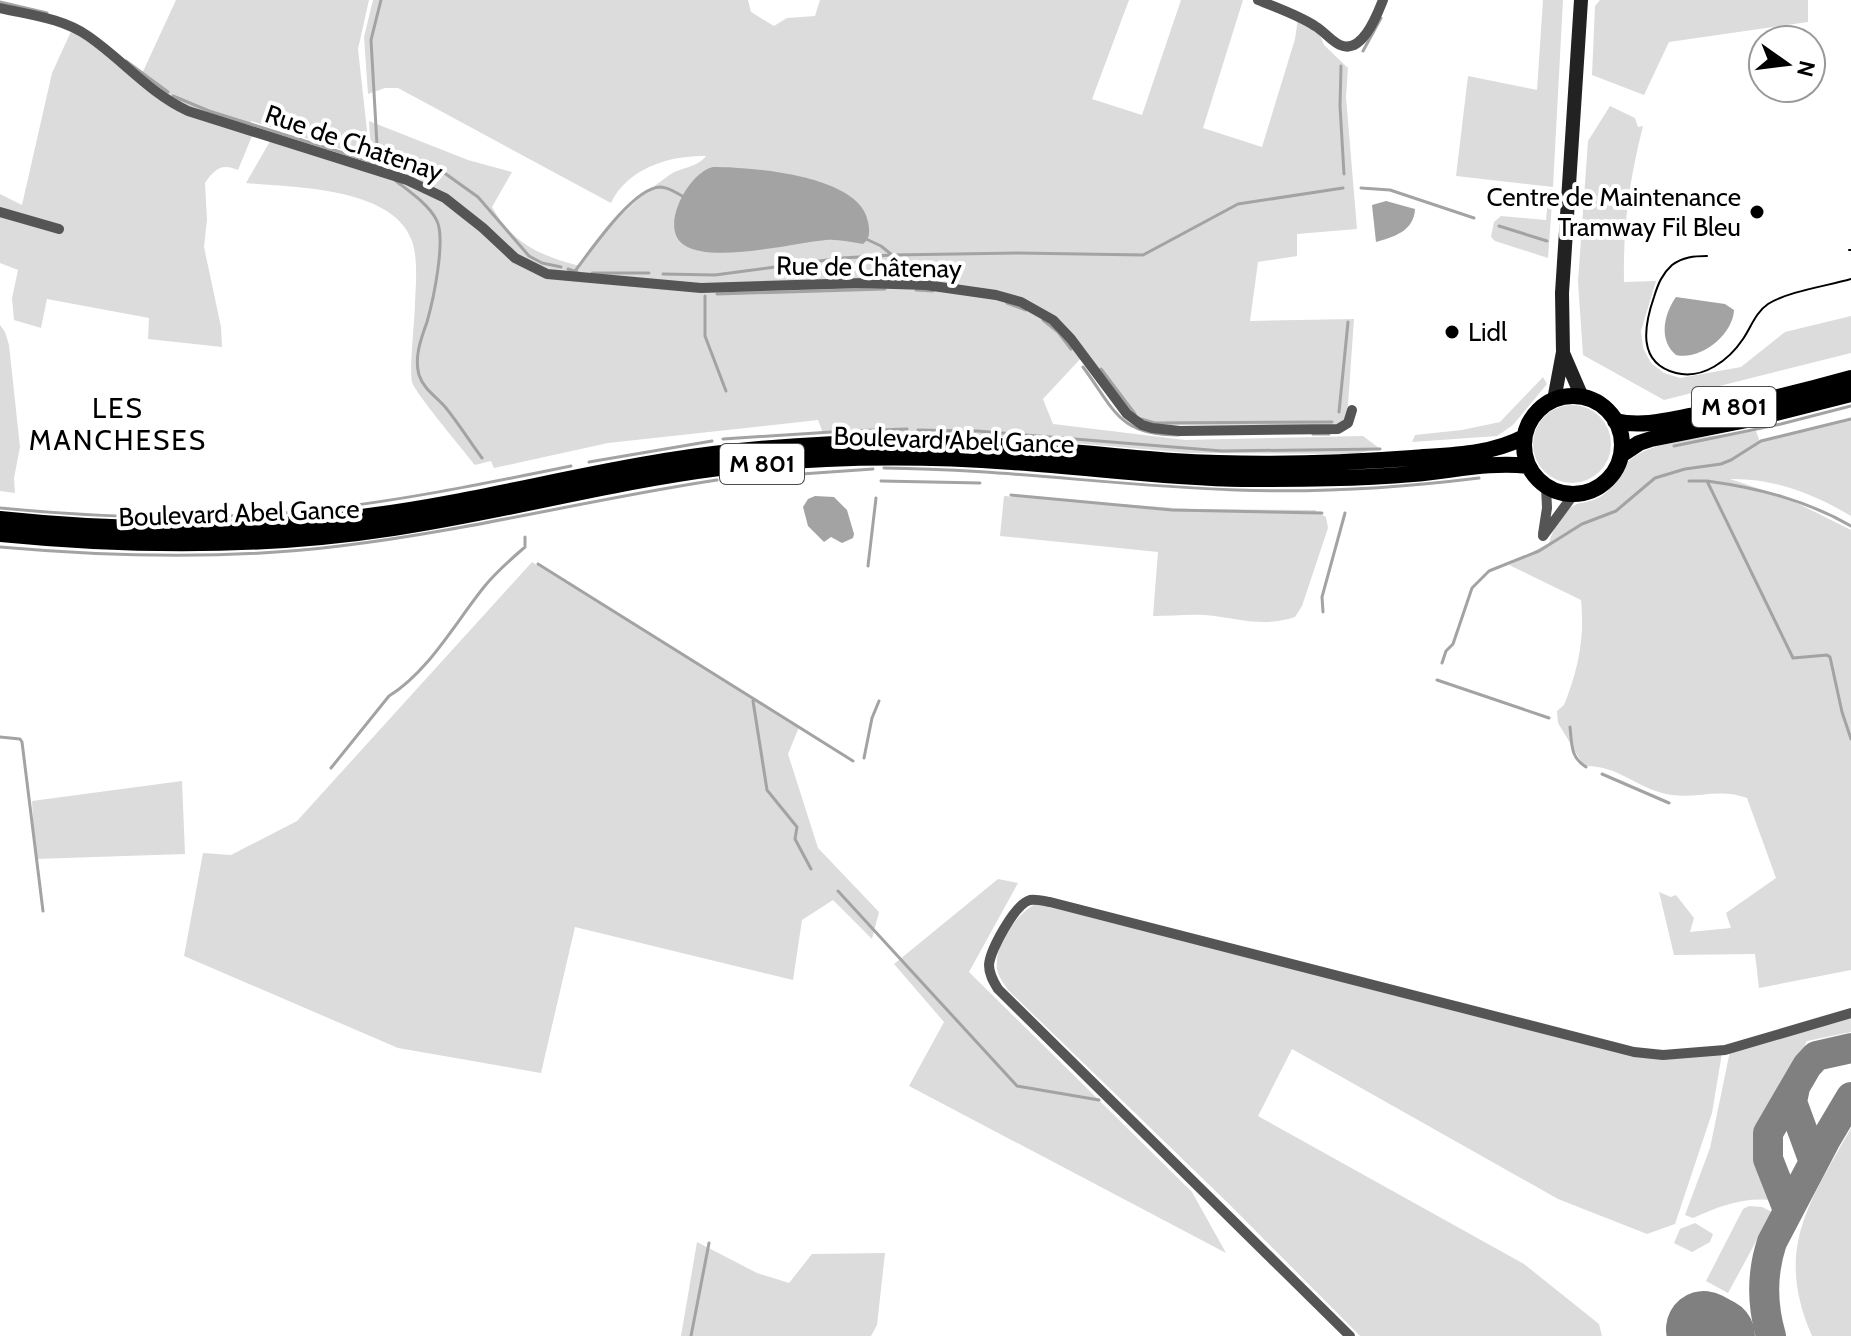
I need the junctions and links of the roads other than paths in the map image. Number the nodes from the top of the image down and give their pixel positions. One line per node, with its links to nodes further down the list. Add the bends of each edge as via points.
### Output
1 (1258, 0): 2 (street, via 1349,47 1370,27)
2 (1383, 0)
3 (1579, 0): 8 (main road)
4 (0, 8): 7 (street, Rue de Chatenay, via 73,27 150,89 188,111 388,173 445,198 515,258 547,274)
5 (0, 212): 6 (street)
6 (59, 229)
7 (701, 288): 13 (street, Rue de Châtenay, via 926,285 1021,302 1064,330 1127,414 1152,428 1334,429 1348,423)
8 (1563, 352): 11 (main road); 12 (main road)
9 (1851, 378): 14 (main road, M 801, via 1681,418 1640,425)
10 (1851, 394): 16 (main road, M 801, via 1651,439)
11 (1582, 397): 12 (main road); 14 (main road, via 1602,406)
12 (1554, 400): 15 (main road, via 1536,413)
13 (1352, 410)
14 (1615, 421): 16 (main road)
15 (1524, 437): 17 (main road); 20 (main road, Boulevard Abel Gance / M 801, via 1459,455 1296,464 1174,461 967,444 831,444 679,459 441,505 304,524 162,529)
16 (1621, 455): 19 (main road, M 801, via 1606,480)
17 (1528, 466): 18 (main road); 21 (main road, Boulevard Abel Gance / M 801, via 1354,478 1241,479 966,459 832,459 669,476 445,520 305,539 150,544)
18 (1546, 486): 19 (main road); 19 (street, via 1543,536)
19 (1574, 494)
20 (0, 519)
21 (0, 534)
22 (1851, 1013): 23 (street, via 1725,1050 1634,1052 1050,902 1023,904 992,952 989,965 998,989)
23 (1350, 1336)

